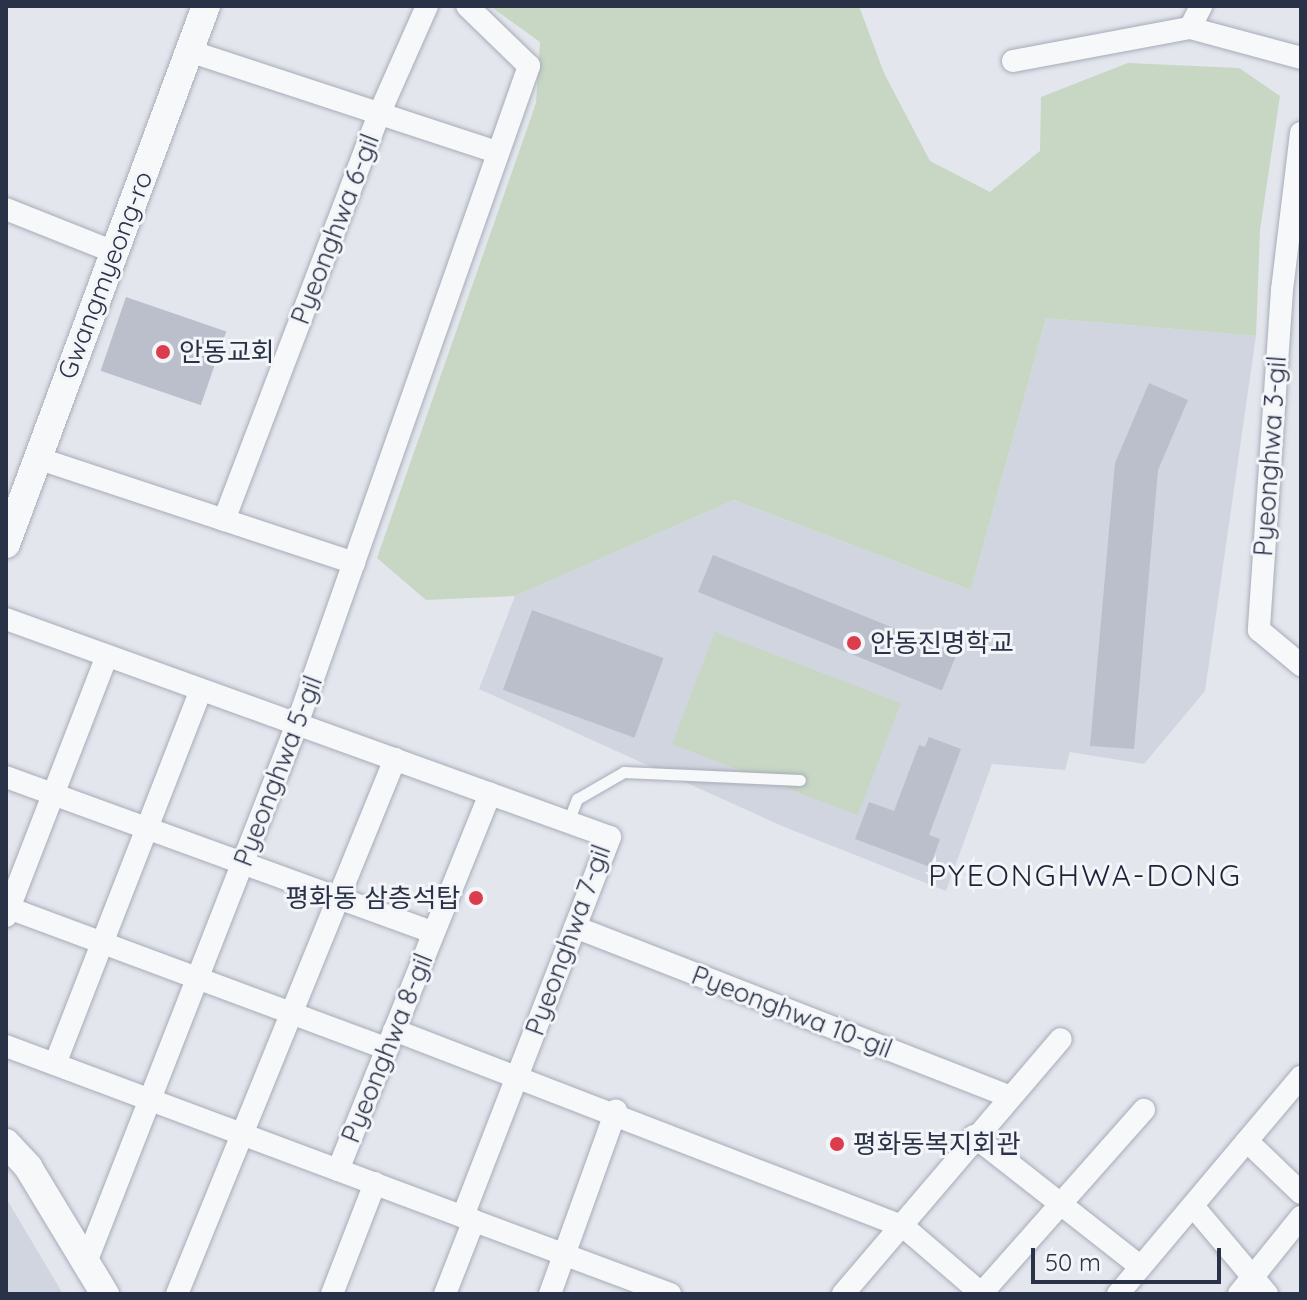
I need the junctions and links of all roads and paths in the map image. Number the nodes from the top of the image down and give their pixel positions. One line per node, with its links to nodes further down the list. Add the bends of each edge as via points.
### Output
1 (206, 6): 6 (street, Gwangmyeong-ro)
2 (427, 6): 9 (street)
3 (467, 6): 11 (street, Pyeonghwa 5-gil, via 529,66)
4 (1201, 6): 5 (street)
5 (1190, 28): 7 (street); 8 (street)
6 (189, 51): 9 (street); 13 (street, Gwangmyeong-ro)
7 (1301, 58)
8 (1013, 61)
9 (380, 112): 11 (street); 16 (street, Pyeonghwa 6-gil)
10 (1301, 133): 14 (street, Pyeonghwa 3-gil)
11 (496, 152): 18 (street, Pyeonghwa 5-gil)
12 (6, 209): 13 (street)
13 (114, 252): 15 (street, Gwangmyeong-ro)
14 (1291, 291): 21 (street, Pyeonghwa 3-gil, via 1259,630)
15 (37, 458): 16 (street); 17 (street, Gwangmyeong-ro)
16 (224, 520): 18 (street)
17 (6, 544)
18 (354, 563): 23 (street, Pyeonghwa 5-gil)
19 (6, 619): 20 (street, Pyeonghwa 7-gil)
20 (107, 656): 22 (street, Pyeonghwa 7-gil); 28 (street)
21 (1301, 665)
22 (201, 690): 23 (street, Pyeonghwa 7-gil); 30 (street)
23 (297, 724): 24 (street, Pyeonghwa 7-gil); 31 (street, Pyeonghwa 5-gil)
24 (395, 759): 27 (street, Pyeonghwa 7-gil); 32 (street)
25 (6, 777): 28 (street, Pyeonghwa 8-gil)
26 (800, 780): 29 (lane, via 624,772 577,799)
27 (490, 793): 29 (street, Pyeonghwa 7-gil); 35 (street)
28 (54, 794): 30 (street, Pyeonghwa 8-gil); 33 (street)
29 (568, 822): 34 (street, Pyeonghwa 7-gil, via 610,837)
30 (147, 828): 31 (street, Pyeonghwa 8-gil); 36 (street)
31 (244, 863): 32 (street, Pyeonghwa 8-gil); 37 (street, Pyeonghwa 5-gil)
32 (338, 897): 35 (street, Pyeonghwa 8-gil); 38 (street)
33 (7, 911): 36 (street)
34 (575, 927): 43 (street, Pyeonghwa 7-gil); 45 (street, Pyeonghwa 10-gil)
35 (433, 932): 39 (street, Pyeonghwa 8-gil)
36 (102, 943): 37 (street); 42 (street)
37 (198, 978): 38 (street); 46 (street, Pyeonghwa 5-gil)
38 (291, 1013): 39 (street); 49 (street)
39 (391, 1039): 43 (street); 53 (street, Pyeonghwa 8-gil)
40 (1061, 1039): 45 (street)
41 (6, 1046): 42 (street)
42 (55, 1064): 46 (street)
43 (518, 1076): 48 (street); 59 (street, Pyeonghwa 7-gil)
44 (1301, 1077): 51 (street)
45 (1008, 1096): 50 (street)
46 (152, 1100): 49 (street); 62 (street, Pyeonghwa 5-gil)
47 (1144, 1110): 56 (street)
48 (616, 1111): 60 (street); 61 (street)
49 (242, 1134): 53 (street); 67 (street)
50 (974, 1136): 56 (street); 60 (street)
51 (1247, 1141): 55 (street); 57 (street)
52 (6, 1143): 62 (street, via 28,1167)
53 (338, 1170): 54 (street)
54 (375, 1183): 59 (street); 68 (street)
55 (1301, 1193)
56 (1062, 1201): 63 (street); 72 (street)
57 (1193, 1206): 63 (street); 64 (street)
58 (1301, 1217): 64 (street)
59 (468, 1218): 61 (street); 69 (street, Pyeonghwa 7-gil)
60 (904, 1227): 71 (street); 72 (street)
61 (564, 1254): 65 (street); 70 (street)
62 (85, 1265): 66 (street)
63 (1141, 1267): 73 (street)
64 (1253, 1289)
65 (658, 1292)
66 (105, 1294)
67 (177, 1294)
68 (332, 1294)
69 (445, 1294)
70 (550, 1294)
71 (843, 1294)
72 (982, 1294)
73 (1118, 1294)

